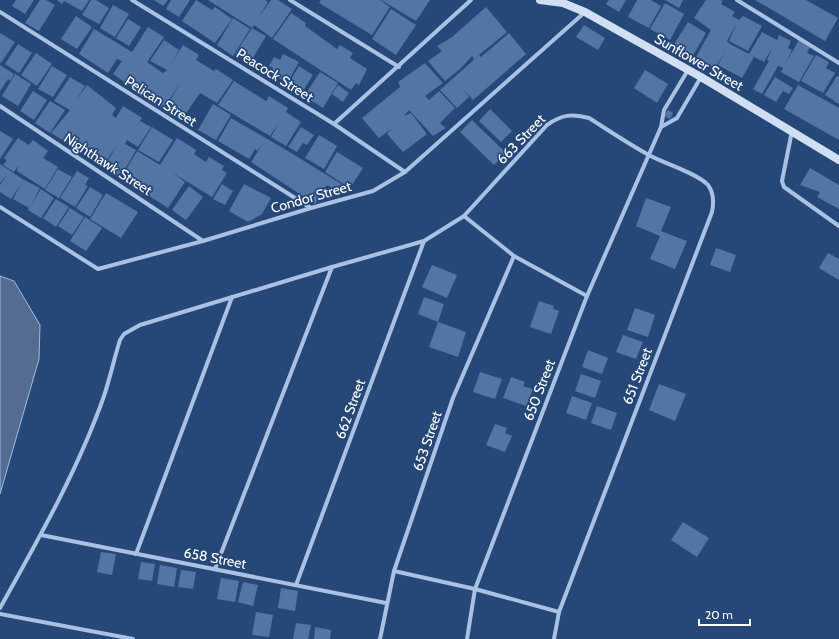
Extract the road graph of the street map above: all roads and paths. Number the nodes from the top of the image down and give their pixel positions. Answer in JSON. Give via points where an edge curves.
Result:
{"nodes":[{"id":1,"x":132,"y":0,"type":"edge"},
{"id":2,"x":290,"y":0,"type":"edge"},
{"id":3,"x":471,"y":0,"type":"edge"},
{"id":4,"x":540,"y":0,"type":"edge"},
{"id":5,"x":737,"y":0,"type":"edge"},
{"id":6,"x":564,"y":2,"type":"edge"},
{"id":7,"x":0,"y":12,"type":"edge"},
{"id":8,"x":585,"y":12,"type":"junction"},
{"id":9,"x":839,"y":63,"type":"edge"},
{"id":10,"x":398,"y":67,"type":"junction"},
{"id":11,"x":688,"y":70,"type":"junction"},
{"id":12,"x":701,"y":77,"type":"junction"},
{"id":13,"x":0,"y":106,"type":"edge"},
{"id":14,"x":334,"y":124,"type":"junction"},
{"id":15,"x":661,"y":126,"type":"junction"},
{"id":16,"x":792,"y":131,"type":"junction"},
{"id":17,"x":648,"y":155,"type":"junction"},
{"id":18,"x":839,"y":160,"type":"edge"},
{"id":19,"x":404,"y":172,"type":"junction"},
{"id":20,"x":0,"y":207,"type":"edge"},
{"id":21,"x":311,"y":208,"type":"junction"},
{"id":22,"x":464,"y":216,"type":"junction"},
{"id":23,"x":839,"y":226,"type":"edge"},
{"id":24,"x":203,"y":241,"type":"junction"},
{"id":25,"x":424,"y":241,"type":"junction"},
{"id":26,"x":514,"y":256,"type":"junction"},
{"id":27,"x":332,"y":267,"type":"junction"},
{"id":28,"x":587,"y":296,"type":"junction"},
{"id":29,"x":232,"y":297,"type":"junction"},
{"id":30,"x":41,"y":535,"type":"junction"},
{"id":31,"x":136,"y":554,"type":"junction"},
{"id":32,"x":216,"y":569,"type":"junction"},
{"id":33,"x":394,"y":572,"type":"junction"},
{"id":34,"x":296,"y":585,"type":"junction"},
{"id":35,"x":475,"y":589,"type":"junction"},
{"id":36,"x":386,"y":603,"type":"junction"},
{"id":37,"x":0,"y":608,"type":"edge"},
{"id":38,"x":558,"y":612,"type":"junction"},
{"id":39,"x":0,"y":614,"type":"edge"},
{"id":40,"x":133,"y":639,"type":"edge"},
{"id":41,"x":380,"y":639,"type":"edge"},
{"id":42,"x":467,"y":639,"type":"edge"},
{"id":43,"x":554,"y":639,"type":"edge"}],
"edges":[{"from":1,"to":14,"type":"street","name":"Peacock Street"},
{"from":2,"to":10,"type":"street"},
{"from":3,"to":10,"type":"street"},
{"from":4,"to":6,"type":"main road","name":"Sunflower Street"},
{"from":5,"to":9,"type":"street"},
{"from":6,"to":8,"type":"main road","name":"Sunflower Street"},
{"from":7,"to":21,"type":"street","name":"Pelican Street"},
{"from":8,"to":11,"type":"main road","name":"Sunflower Street"},
{"from":8,"to":19,"type":"street","name":"Condor Street"},
{"from":10,"to":14,"type":"street"},
{"from":11,"to":12,"type":"main road","name":"Sunflower Street"},
{"from":11,"to":15,"type":"street","name":"650 Street","via":[[664,110]]},
{"from":12,"to":15,"type":"street","via":[[678,118]]},
{"from":12,"to":16,"type":"main road","name":"Sunflower Street"},
{"from":13,"to":24,"type":"street","name":"Nighthawk Street"},
{"from":14,"to":19,"type":"street","name":"Peacock Street"},
{"from":15,"to":17,"type":"street","name":"650 Street"},
{"from":16,"to":18,"type":"main road","name":"Sunflower Street"},
{"from":16,"to":23,"type":"street","via":[[782,181],[784,187]]},
{"from":17,"to":22,"type":"street","name":"663 Street","via":[[589,118],[567,115],[547,125]]},
{"from":17,"to":28,"type":"street","name":"650 Street"},
{"from":17,"to":38,"type":"street","name":"651 Street","via":[[700,179],[712,193],[713,207]]},
{"from":19,"to":21,"type":"street","name":"Condor Street","via":[[373,191]]},
{"from":20,"to":24,"type":"street","name":"Condor Street","via":[[98,269]]},
{"from":21,"to":24,"type":"street","name":"Condor Street"},
{"from":22,"to":25,"type":"street","name":"663 Street"},
{"from":22,"to":26,"type":"street"},
{"from":25,"to":27,"type":"street","name":"663 Street"},
{"from":25,"to":34,"type":"street","name":"662 Street"},
{"from":26,"to":28,"type":"street"},
{"from":26,"to":33,"type":"street","name":"653 Street","via":[[453,398]]},
{"from":27,"to":29,"type":"street","name":"663 Street"},
{"from":27,"to":32,"type":"street"},
{"from":28,"to":35,"type":"street","name":"650 Street"},
{"from":29,"to":30,"type":"street","name":"663 Street","via":[[140,325],[124,334],[104,396]]},
{"from":29,"to":31,"type":"street"},
{"from":30,"to":31,"type":"street","name":"658 Street"},
{"from":30,"to":37,"type":"street","name":"663 Street"},
{"from":31,"to":32,"type":"street","name":"658 Street"},
{"from":32,"to":34,"type":"street","name":"658 Street"},
{"from":33,"to":35,"type":"street"},
{"from":33,"to":36,"type":"street","name":"653 Street"},
{"from":34,"to":36,"type":"street","name":"658 Street"},
{"from":35,"to":38,"type":"street"},
{"from":35,"to":42,"type":"street","name":"650 Street"},
{"from":36,"to":41,"type":"street","name":"653 Street"},
{"from":38,"to":43,"type":"street","name":"651 Street"},
{"from":39,"to":40,"type":"street"}]}
